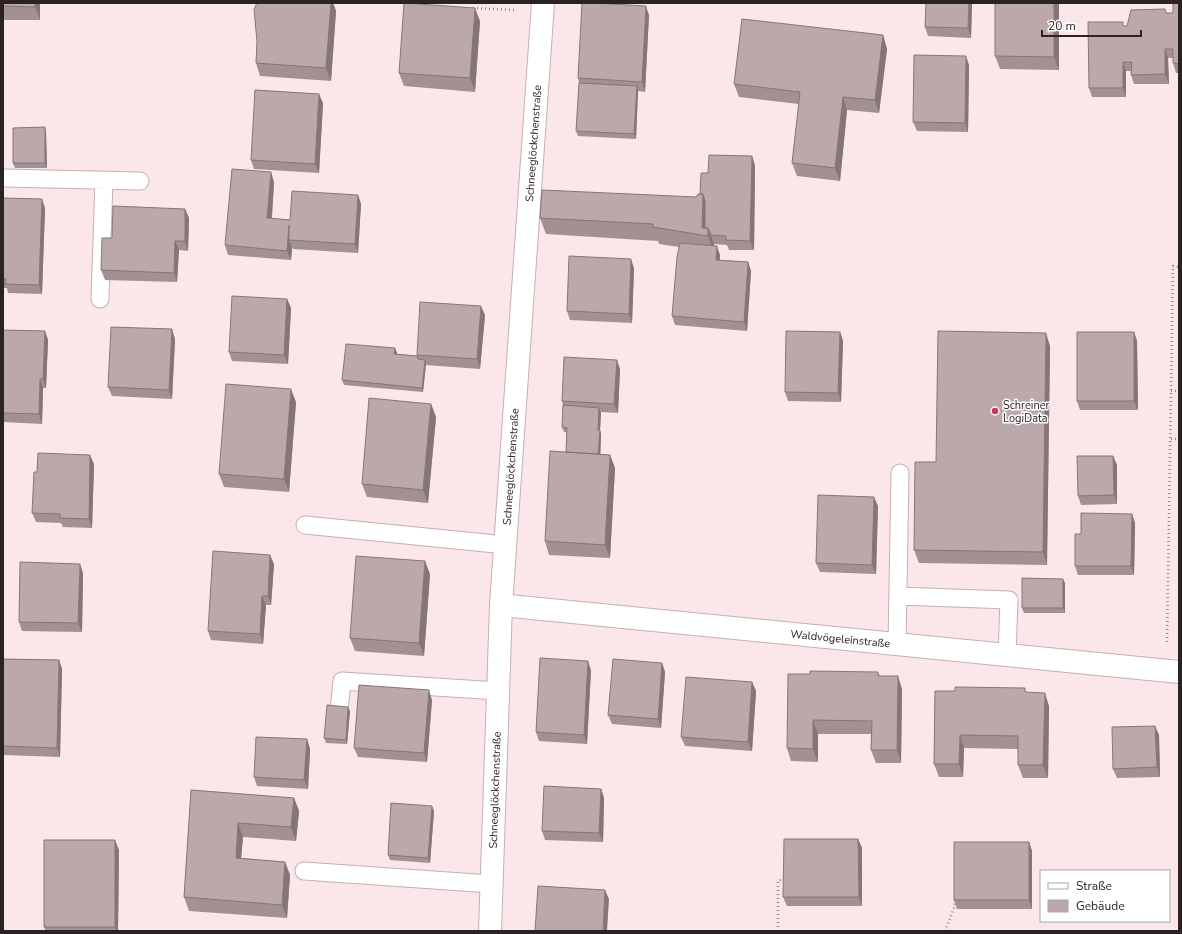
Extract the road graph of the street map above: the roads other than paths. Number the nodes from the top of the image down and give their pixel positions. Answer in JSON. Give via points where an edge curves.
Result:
{"nodes":[{"id":1,"x":542,"y":8,"type":"edge"},
{"id":2,"x":3,"y":178,"type":"edge"},
{"id":3,"x":104,"y":180,"type":"junction"},
{"id":4,"x":140,"y":181,"type":"dead end"},
{"id":5,"x":100,"y":299,"type":"dead end"},
{"id":6,"x":900,"y":473,"type":"dead end"},
{"id":7,"x":305,"y":525,"type":"dead end"},
{"id":8,"x":506,"y":545,"type":"junction"},
{"id":9,"x":898,"y":596,"type":"junction"},
{"id":10,"x":501,"y":605,"type":"junction"},
{"id":11,"x":897,"y":644,"type":"junction"},
{"id":12,"x":1007,"y":655,"type":"junction"},
{"id":13,"x":1173,"y":671,"type":"edge"},
{"id":14,"x":498,"y":691,"type":"junction"},
{"id":15,"x":339,"y":710,"type":"edge"},
{"id":16,"x":304,"y":871,"type":"dead end"},
{"id":17,"x":491,"y":884,"type":"junction"},
{"id":18,"x":490,"y":931,"type":"edge"}],
"edges":[{"from":1,"to":8,"type":"street","name":"Schneeglöckchenstraße"},
{"from":2,"to":3,"type":"lane"},
{"from":3,"to":4,"type":"lane"},
{"from":3,"to":5,"type":"lane"},
{"from":6,"to":9,"type":"lane"},
{"from":7,"to":8,"type":"lane"},
{"from":8,"to":10,"type":"street","name":"Schneeglöckchenstraße"},
{"from":9,"to":11,"type":"lane"},
{"from":9,"to":12,"type":"lane","via":[[1009,600]]},
{"from":10,"to":11,"type":"street","name":"Waldvögeleinstraße"},
{"from":10,"to":14,"type":"street","name":"Schneeglöckchenstraße"},
{"from":11,"to":12,"type":"street","name":"Waldvögeleinstraße"},
{"from":12,"to":13,"type":"street","name":"Waldvögeleinstraße"},
{"from":14,"to":15,"type":"lane","via":[[342,681]]},
{"from":14,"to":17,"type":"street","name":"Schneeglöckchenstraße"},
{"from":16,"to":17,"type":"lane"},
{"from":17,"to":18,"type":"street","name":"Schneeglöckchenstraße"}]}
